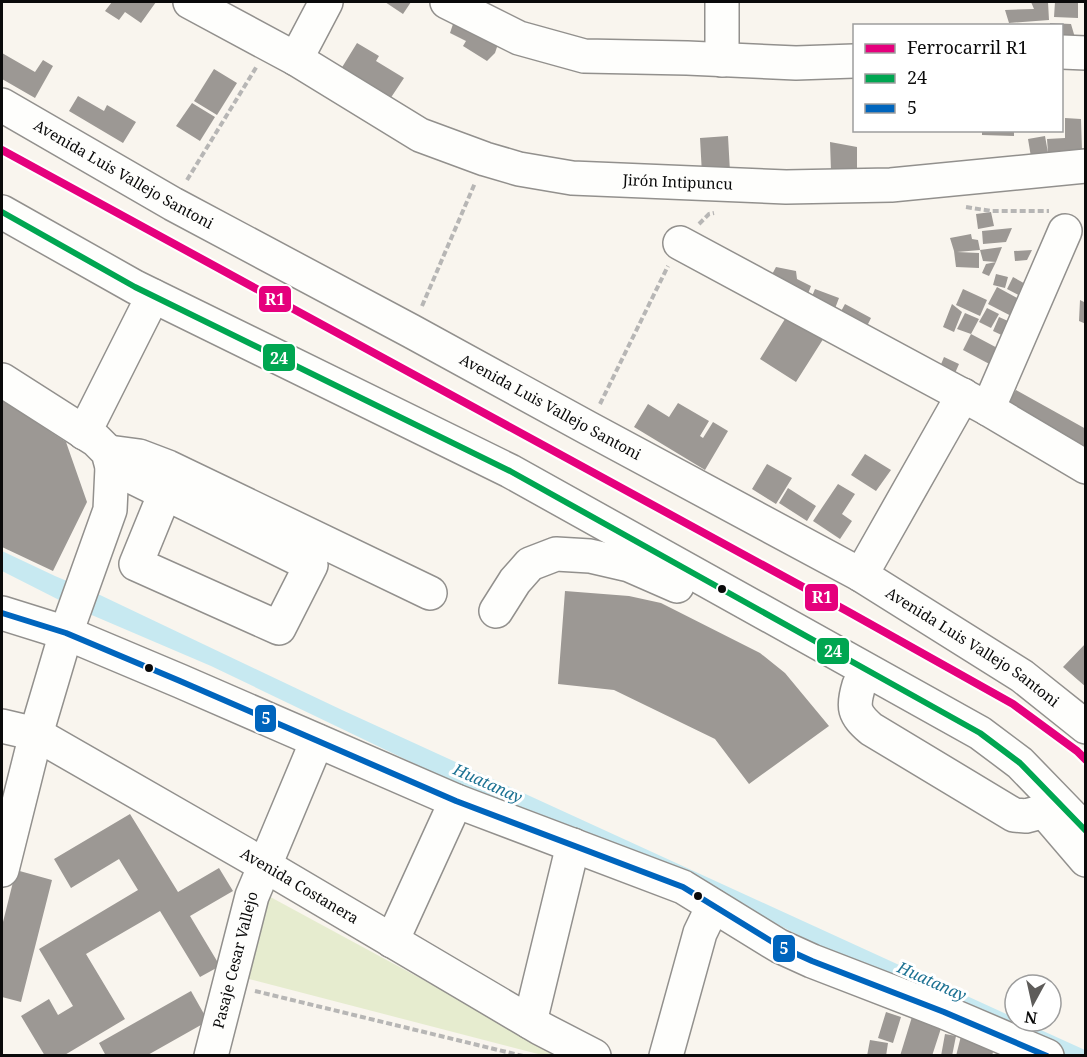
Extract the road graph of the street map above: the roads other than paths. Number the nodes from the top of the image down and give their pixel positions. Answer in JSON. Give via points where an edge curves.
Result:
{"nodes":[{"id":1,"x":190,"y":2,"type":"edge"},
{"id":2,"x":326,"y":2,"type":"edge"},
{"id":3,"x":447,"y":2,"type":"edge"},
{"id":4,"x":722,"y":2,"type":"edge"},
{"id":5,"x":283,"y":52,"type":"junction"},
{"id":6,"x":1063,"y":52,"type":"edge"},
{"id":7,"x":1086,"y":53,"type":"edge"},
{"id":8,"x":722,"y":60,"type":"junction"},
{"id":9,"x":853,"y":61,"type":"edge"},
{"id":10,"x":2,"y":105,"type":"edge"},
{"id":11,"x":1086,"y":166,"type":"edge"},
{"id":12,"x":2,"y":212,"type":"edge"},
{"id":13,"x":1059,"y":221,"type":"road end"},
{"id":14,"x":680,"y":243,"type":"road end"},
{"id":15,"x":153,"y":296,"type":"junction"},
{"id":16,"x":2,"y":380,"type":"edge"},
{"id":17,"x":975,"y":402,"type":"junction"},
{"id":18,"x":101,"y":451,"type":"junction"},
{"id":19,"x":1086,"y":467,"type":"edge"},
{"id":20,"x":165,"y":493,"type":"junction"},
{"id":21,"x":861,"y":574,"type":"junction"},
{"id":22,"x":430,"y":593,"type":"dead end"},
{"id":23,"x":496,"y":611,"type":"dead end"},
{"id":24,"x":2,"y":613,"type":"edge"},
{"id":25,"x":69,"y":623,"type":"junction"},
{"id":26,"x":2,"y":726,"type":"edge"},
{"id":27,"x":1086,"y":728,"type":"edge"},
{"id":28,"x":36,"y":734,"type":"junction"},
{"id":29,"x":317,"y":741,"type":"junction"},
{"id":30,"x":456,"y":801,"type":"junction"},
{"id":31,"x":1086,"y":831,"type":"edge"},
{"id":32,"x":573,"y":845,"type":"junction"},
{"id":33,"x":1086,"y":860,"type":"edge"},
{"id":34,"x":264,"y":865,"type":"junction"},
{"id":35,"x":2,"y":870,"type":"edge"},
{"id":36,"x":713,"y":906,"type":"junction"},
{"id":37,"x":392,"y":941,"type":"junction"},
{"id":38,"x":530,"y":1022,"type":"junction"},
{"id":39,"x":211,"y":1056,"type":"edge"},
{"id":40,"x":594,"y":1056,"type":"edge"},
{"id":41,"x":666,"y":1056,"type":"edge"},
{"id":42,"x":1047,"y":1056,"type":"edge"}],
"edges":[{"from":1,"to":5,"type":"street","name":"Jirón Intipuncu"},
{"from":2,"to":5,"type":"street"},
{"from":3,"to":8,"type":"street","via":[[519,38],[584,56]]},
{"from":4,"to":8,"type":"street"},
{"from":5,"to":11,"type":"street","name":"Jirón Intipuncu","via":[[420,135],[519,170],[572,178],[786,187],[891,185]]},
{"from":6,"to":7,"type":"street"},
{"from":8,"to":9,"type":"street"},
{"from":10,"to":21,"type":"street","name":"Avenida Luis Vallejo Santoni","via":[[173,204]]},
{"from":12,"to":15,"type":"street"},
{"from":13,"to":17,"type":"street"},
{"from":14,"to":17,"type":"street"},
{"from":15,"to":18,"type":"street"},
{"from":15,"to":31,"type":"street","via":[[510,471],[980,733],[1020,763]]},
{"from":16,"to":18,"type":"street"},
{"from":17,"to":19,"type":"street"},
{"from":17,"to":21,"type":"street"},
{"from":18,"to":20,"type":"street"},
{"from":18,"to":22,"type":"street","via":[[139,456],[168,467]]},
{"from":18,"to":25,"type":"street","via":[[110,510]]},
{"from":20,"to":20,"type":"street","via":[[136,564],[279,628],[311,565]]},
{"from":21,"to":27,"type":"street","name":"Avenida Luis Vallejo Santoni","via":[[1022,676]]},
{"from":23,"to":33,"type":"street","via":[[530,564],[556,554],[590,556],[629,565],[677,586],[976,750],[1045,811]]},
{"from":24,"to":25,"type":"street"},
{"from":25,"to":28,"type":"street"},
{"from":25,"to":29,"type":"street"},
{"from":26,"to":28,"type":"street","name":"Avenida Costanera"},
{"from":28,"to":34,"type":"street","name":"Avenida Costanera"},
{"from":28,"to":35,"type":"street"},
{"from":29,"to":30,"type":"street"},
{"from":29,"to":34,"type":"street","name":"Pasaje Cesar Vallejo"},
{"from":30,"to":32,"type":"street"},
{"from":30,"to":37,"type":"street"},
{"from":32,"to":36,"type":"street","via":[[683,887]]},
{"from":32,"to":38,"type":"street"},
{"from":34,"to":37,"type":"street","name":"Avenida Costanera"},
{"from":34,"to":39,"type":"street","name":"Pasaje Cesar Vallejo","via":[[252,896]]},
{"from":36,"to":41,"type":"street","via":[[700,933]]},
{"from":36,"to":42,"type":"street","via":[[812,961]]},
{"from":37,"to":38,"type":"street","name":"Avenida Costanera"},
{"from":38,"to":40,"type":"street","name":"Avenida Costanera"}]}
